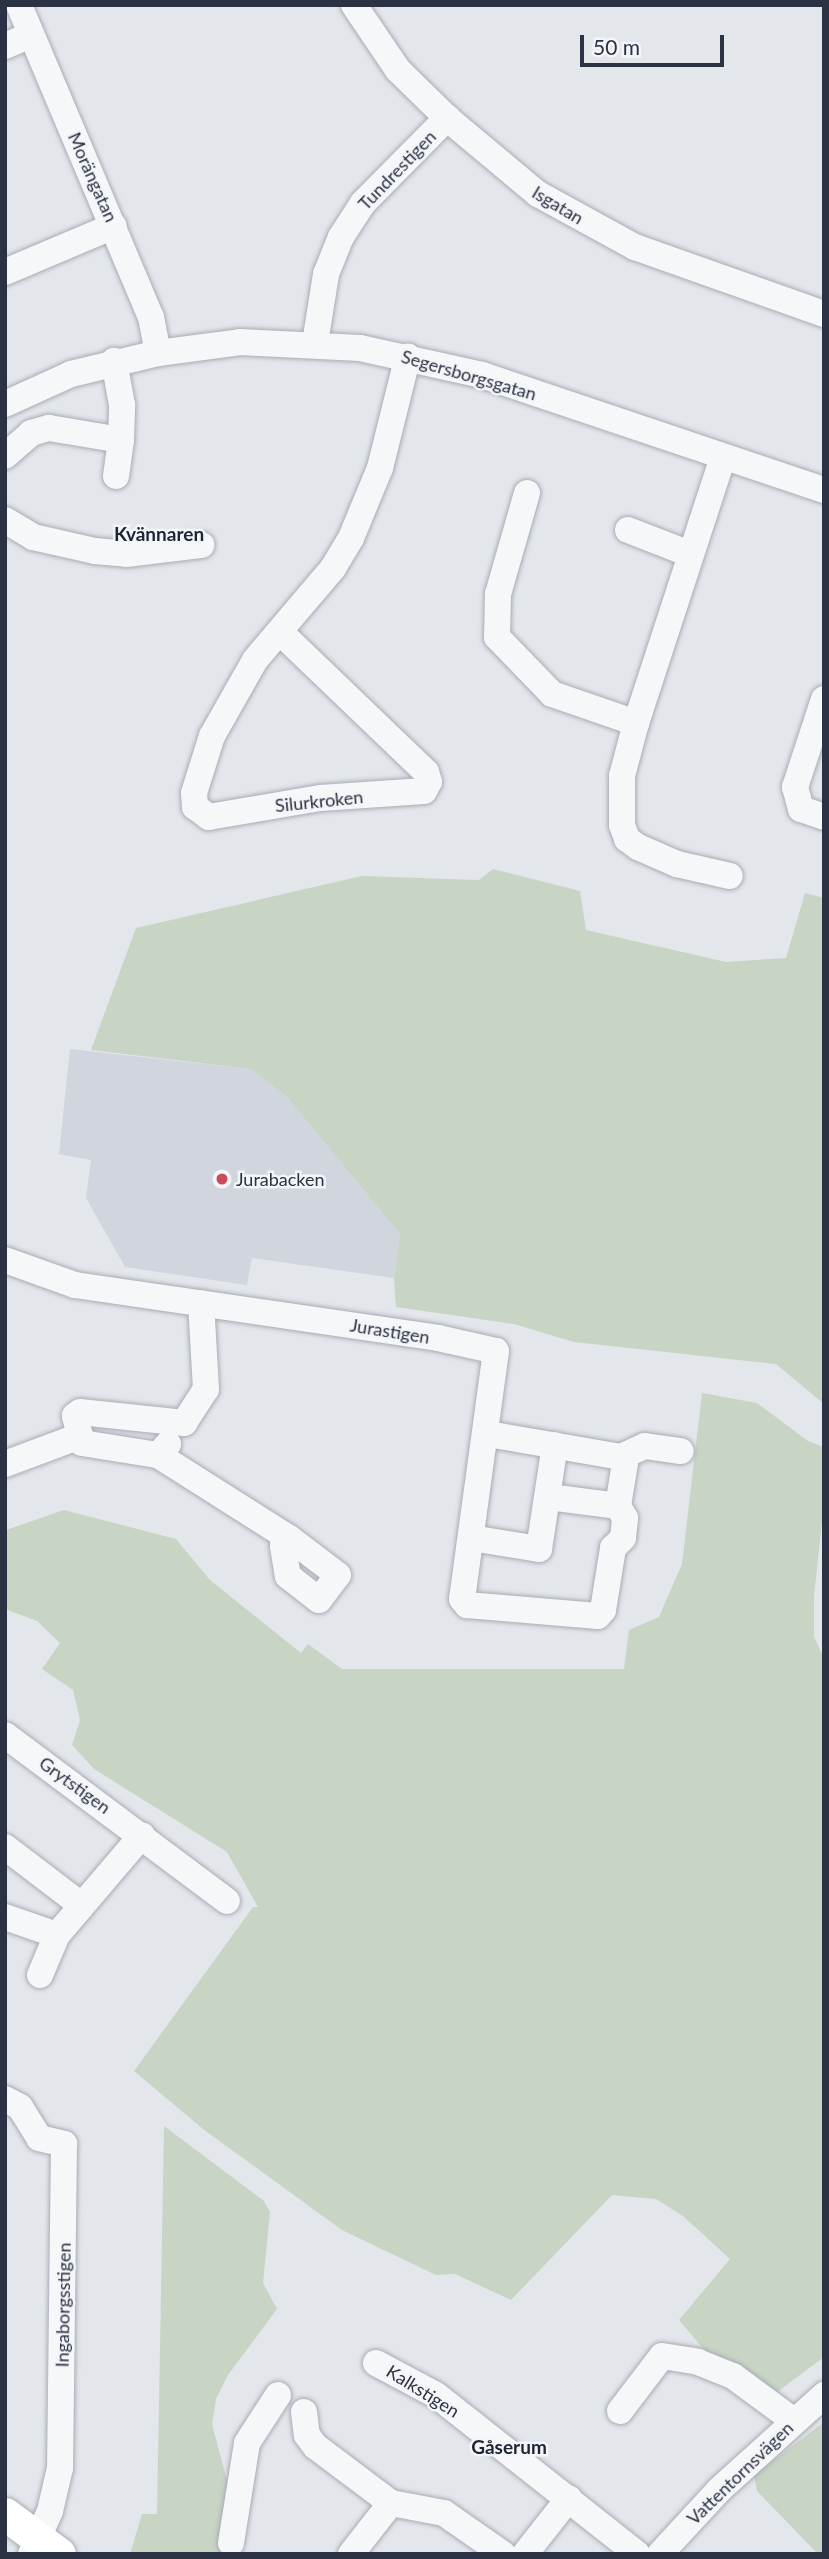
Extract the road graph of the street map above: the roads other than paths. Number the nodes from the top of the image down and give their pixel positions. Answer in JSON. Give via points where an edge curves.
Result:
{"nodes":[{"id":1,"x":19,"y":5,"type":"edge"},
{"id":2,"x":354,"y":5,"type":"edge"},
{"id":3,"x":31,"y":35,"type":"junction"},
{"id":4,"x":5,"y":46,"type":"edge"},
{"id":5,"x":446,"y":118,"type":"junction"},
{"id":6,"x":114,"y":226,"type":"junction"},
{"id":7,"x":5,"y":272,"type":"edge"},
{"id":8,"x":824,"y":314,"type":"edge"},
{"id":9,"x":315,"y":343,"type":"junction"},
{"id":10,"x":158,"y":353,"type":"junction"},
{"id":11,"x":408,"y":356,"type":"junction"},
{"id":12,"x":114,"y":361,"type":"junction"},
{"id":13,"x":5,"y":404,"type":"edge"},
{"id":14,"x":121,"y":440,"type":"junction"},
{"id":15,"x":5,"y":456,"type":"edge"},
{"id":16,"x":723,"y":457,"type":"junction"},
{"id":17,"x":116,"y":476,"type":"dead end"},
{"id":18,"x":824,"y":490,"type":"edge"},
{"id":19,"x":527,"y":493,"type":"dead end"},
{"id":20,"x":5,"y":520,"type":"edge"},
{"id":21,"x":628,"y":530,"type":"dead end"},
{"id":22,"x":201,"y":545,"type":"dead end"},
{"id":23,"x":690,"y":554,"type":"junction"},
{"id":24,"x":280,"y":632,"type":"junction"},
{"id":25,"x":824,"y":699,"type":"edge"},
{"id":26,"x":636,"y":723,"type":"junction"},
{"id":27,"x":824,"y":817,"type":"edge"},
{"id":28,"x":730,"y":876,"type":"dead end"},
{"id":29,"x":5,"y":1260,"type":"edge"},
{"id":30,"x":201,"y":1303,"type":"junction"},
{"id":31,"x":184,"y":1423,"type":"junction"},
{"id":32,"x":488,"y":1434,"type":"junction"},
{"id":33,"x":80,"y":1436,"type":"junction"},
{"id":34,"x":555,"y":1445,"type":"junction"},
{"id":35,"x":681,"y":1451,"type":"dead end"},
{"id":36,"x":158,"y":1455,"type":"junction"},
{"id":37,"x":621,"y":1457,"type":"junction"},
{"id":38,"x":5,"y":1464,"type":"edge"},
{"id":39,"x":549,"y":1497,"type":"junction"},
{"id":40,"x":618,"y":1506,"type":"junction"},
{"id":41,"x":289,"y":1538,"type":"dead end"},
{"id":42,"x":471,"y":1538,"type":"junction"},
{"id":43,"x":6,"y":1736,"type":"edge"},
{"id":44,"x":142,"y":1835,"type":"junction"},
{"id":45,"x":5,"y":1847,"type":"edge"},
{"id":46,"x":227,"y":1902,"type":"dead end"},
{"id":47,"x":81,"y":1905,"type":"junction"},
{"id":48,"x":5,"y":1917,"type":"edge"},
{"id":49,"x":57,"y":1935,"type":"junction"},
{"id":50,"x":40,"y":1975,"type":"dead end"},
{"id":51,"x":5,"y":2099,"type":"edge"},
{"id":52,"x":376,"y":2363,"type":"dead end"},
{"id":53,"x":278,"y":2395,"type":"dead end"},
{"id":54,"x":824,"y":2395,"type":"edge"},
{"id":55,"x":620,"y":2411,"type":"dead end"},
{"id":56,"x":304,"y":2412,"type":"dead end"},
{"id":57,"x":794,"y":2421,"type":"junction"},
{"id":58,"x":569,"y":2498,"type":"junction"},
{"id":59,"x":391,"y":2503,"type":"junction"},
{"id":60,"x":5,"y":2514,"type":"edge"},
{"id":61,"x":231,"y":2543,"type":"dead end"},
{"id":62,"x":43,"y":2549,"type":"edge"},
{"id":63,"x":492,"y":2551,"type":"edge"},
{"id":64,"x":351,"y":2554,"type":"edge"},
{"id":65,"x":525,"y":2554,"type":"edge"},
{"id":66,"x":637,"y":2554,"type":"edge"},
{"id":67,"x":660,"y":2554,"type":"edge"}],
"edges":[{"from":1,"to":3,"type":"street","name":"Morängatan"},
{"from":2,"to":5,"type":"street","name":"Isgatan","via":[[398,70]]},
{"from":3,"to":4,"type":"street"},
{"from":3,"to":6,"type":"street","name":"Morängatan"},
{"from":5,"to":8,"type":"street","name":"Isgatan","via":[[519,180],[580,219],[635,247]]},
{"from":5,"to":9,"type":"street","name":"Tundrestigen","via":[[363,203],[341,237],[326,274]]},
{"from":6,"to":7,"type":"street"},
{"from":6,"to":10,"type":"street","name":"Morängatan","via":[[151,317]]},
{"from":9,"to":10,"type":"street","name":"Segersborgsgatan","via":[[240,342]]},
{"from":9,"to":11,"type":"street","name":"Segersborgsgatan"},
{"from":10,"to":12,"type":"street","name":"Segersborgsgatan"},
{"from":11,"to":16,"type":"street","name":"Segersborgsgatan","via":[[482,375]]},
{"from":11,"to":24,"type":"street","name":"Silurkroken","via":[[366,506],[333,568]]},
{"from":12,"to":13,"type":"street","name":"Segersborgsgatan","via":[[71,374]]},
{"from":12,"to":14,"type":"street","via":[[122,405]]},
{"from":14,"to":15,"type":"street","via":[[49,428],[31,433]]},
{"from":14,"to":17,"type":"street"},
{"from":16,"to":18,"type":"street","name":"Segersborgsgatan"},
{"from":16,"to":23,"type":"street"},
{"from":19,"to":26,"type":"street","via":[[498,594],[497,637],[552,694]]},
{"from":20,"to":22,"type":"street","via":[[33,537],[94,551],[127,554]]},
{"from":21,"to":23,"type":"street"},
{"from":23,"to":26,"type":"street"},
{"from":24,"to":24,"type":"street","name":"Silurkroken","via":[[255,660],[212,736],[198,771],[195,807],[208,817],[230,816],[320,798],[424,791],[429,782],[426,772]]},
{"from":25,"to":27,"type":"street","via":[[795,787],[800,809]]},
{"from":26,"to":28,"type":"street","via":[[622,776],[622,825],[627,838],[677,864]]},
{"from":29,"to":30,"type":"street","name":"Jurastigen","via":[[75,1285]]},
{"from":30,"to":31,"type":"street","via":[[206,1389]]},
{"from":30,"to":32,"type":"street","name":"Jurastigen","via":[[438,1338],[496,1351]]},
{"from":31,"to":33,"type":"street","via":[[80,1412],[75,1416]]},
{"from":31,"to":36,"type":"street"},
{"from":32,"to":34,"type":"street"},
{"from":32,"to":42,"type":"street","name":"Jurastigen","via":[[478,1457]]},
{"from":33,"to":36,"type":"street","via":[[82,1443]]},
{"from":33,"to":38,"type":"street"},
{"from":34,"to":37,"type":"street"},
{"from":34,"to":39,"type":"street"},
{"from":35,"to":37,"type":"street","via":[[645,1447]]},
{"from":36,"to":41,"type":"street"},
{"from":37,"to":40,"type":"street","name":"Jurastigen","via":[[625,1463]]},
{"from":39,"to":40,"type":"street"},
{"from":39,"to":42,"type":"street","via":[[539,1549]]},
{"from":40,"to":42,"type":"street","name":"Jurastigen","via":[[625,1518],[623,1538],[613,1548],[603,1610],[598,1616],[467,1605],[462,1599]]},
{"from":43,"to":44,"type":"street","name":"Grytstigen"},
{"from":44,"to":46,"type":"street","name":"Grytstigen"},
{"from":44,"to":47,"type":"street"},
{"from":45,"to":47,"type":"street"},
{"from":47,"to":49,"type":"street"},
{"from":48,"to":49,"type":"street"},
{"from":49,"to":50,"type":"street"},
{"from":51,"to":62,"type":"street","name":"Ingaborgsstigen","via":[[20,2107],[39,2138],[64,2144],[60,2468]]},
{"from":52,"to":58,"type":"street","name":"Kalkstigen","via":[[436,2395]]},
{"from":53,"to":61,"type":"street","via":[[244,2452]]},
{"from":54,"to":57,"type":"street","name":"Vattentornsvägen"},
{"from":55,"to":57,"type":"street","via":[[662,2356],[698,2362],[733,2376]]},
{"from":56,"to":59,"type":"street","via":[[307,2435],[315,2446]]},
{"from":57,"to":67,"type":"street","name":"Vattentornsvägen","via":[[719,2490]]},
{"from":58,"to":65,"type":"street"},
{"from":58,"to":66,"type":"street","name":"Kalkstigen"},
{"from":59,"to":63,"type":"street","via":[[444,2513]]},
{"from":59,"to":64,"type":"street"},
{"from":60,"to":62,"type":"main road"}]}
